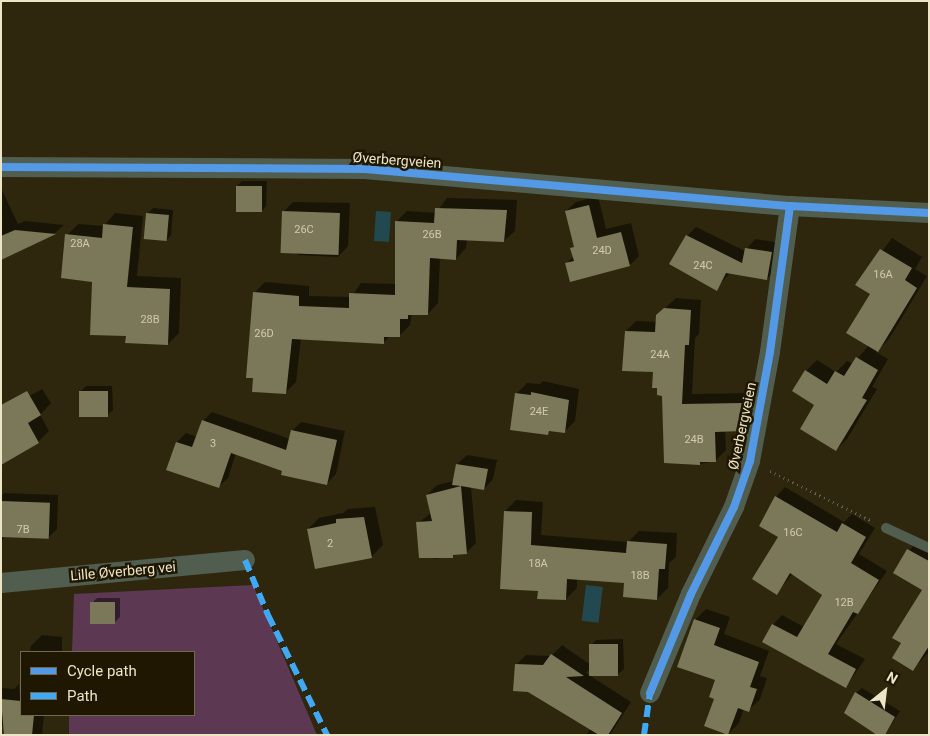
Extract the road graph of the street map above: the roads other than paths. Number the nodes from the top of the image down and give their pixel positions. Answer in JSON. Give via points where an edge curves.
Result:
{"nodes":[{"id":1,"x":1,"y":166,"type":"edge"},
{"id":2,"x":790,"y":206,"type":"junction"},
{"id":3,"x":929,"y":213,"type":"edge"},
{"id":4,"x":886,"y":528,"type":"road end"},
{"id":5,"x":929,"y":548,"type":"edge"},
{"id":6,"x":245,"y":560,"type":"dead end"},
{"id":7,"x":1,"y":583,"type":"edge"},
{"id":8,"x":650,"y":694,"type":"dead end"}],
"edges":[{"from":1,"to":2,"type":"street","name":"Øverbergveien","via":[[365,169]]},
{"from":2,"to":3,"type":"street","name":"Øverbergveien"},
{"from":2,"to":8,"type":"street","name":"Øverbergveien","via":[[770,352],[750,461],[734,507],[691,594]]},
{"from":4,"to":5,"type":"lane"},
{"from":6,"to":7,"type":"street","name":"Lille Øverberg vei"}]}
